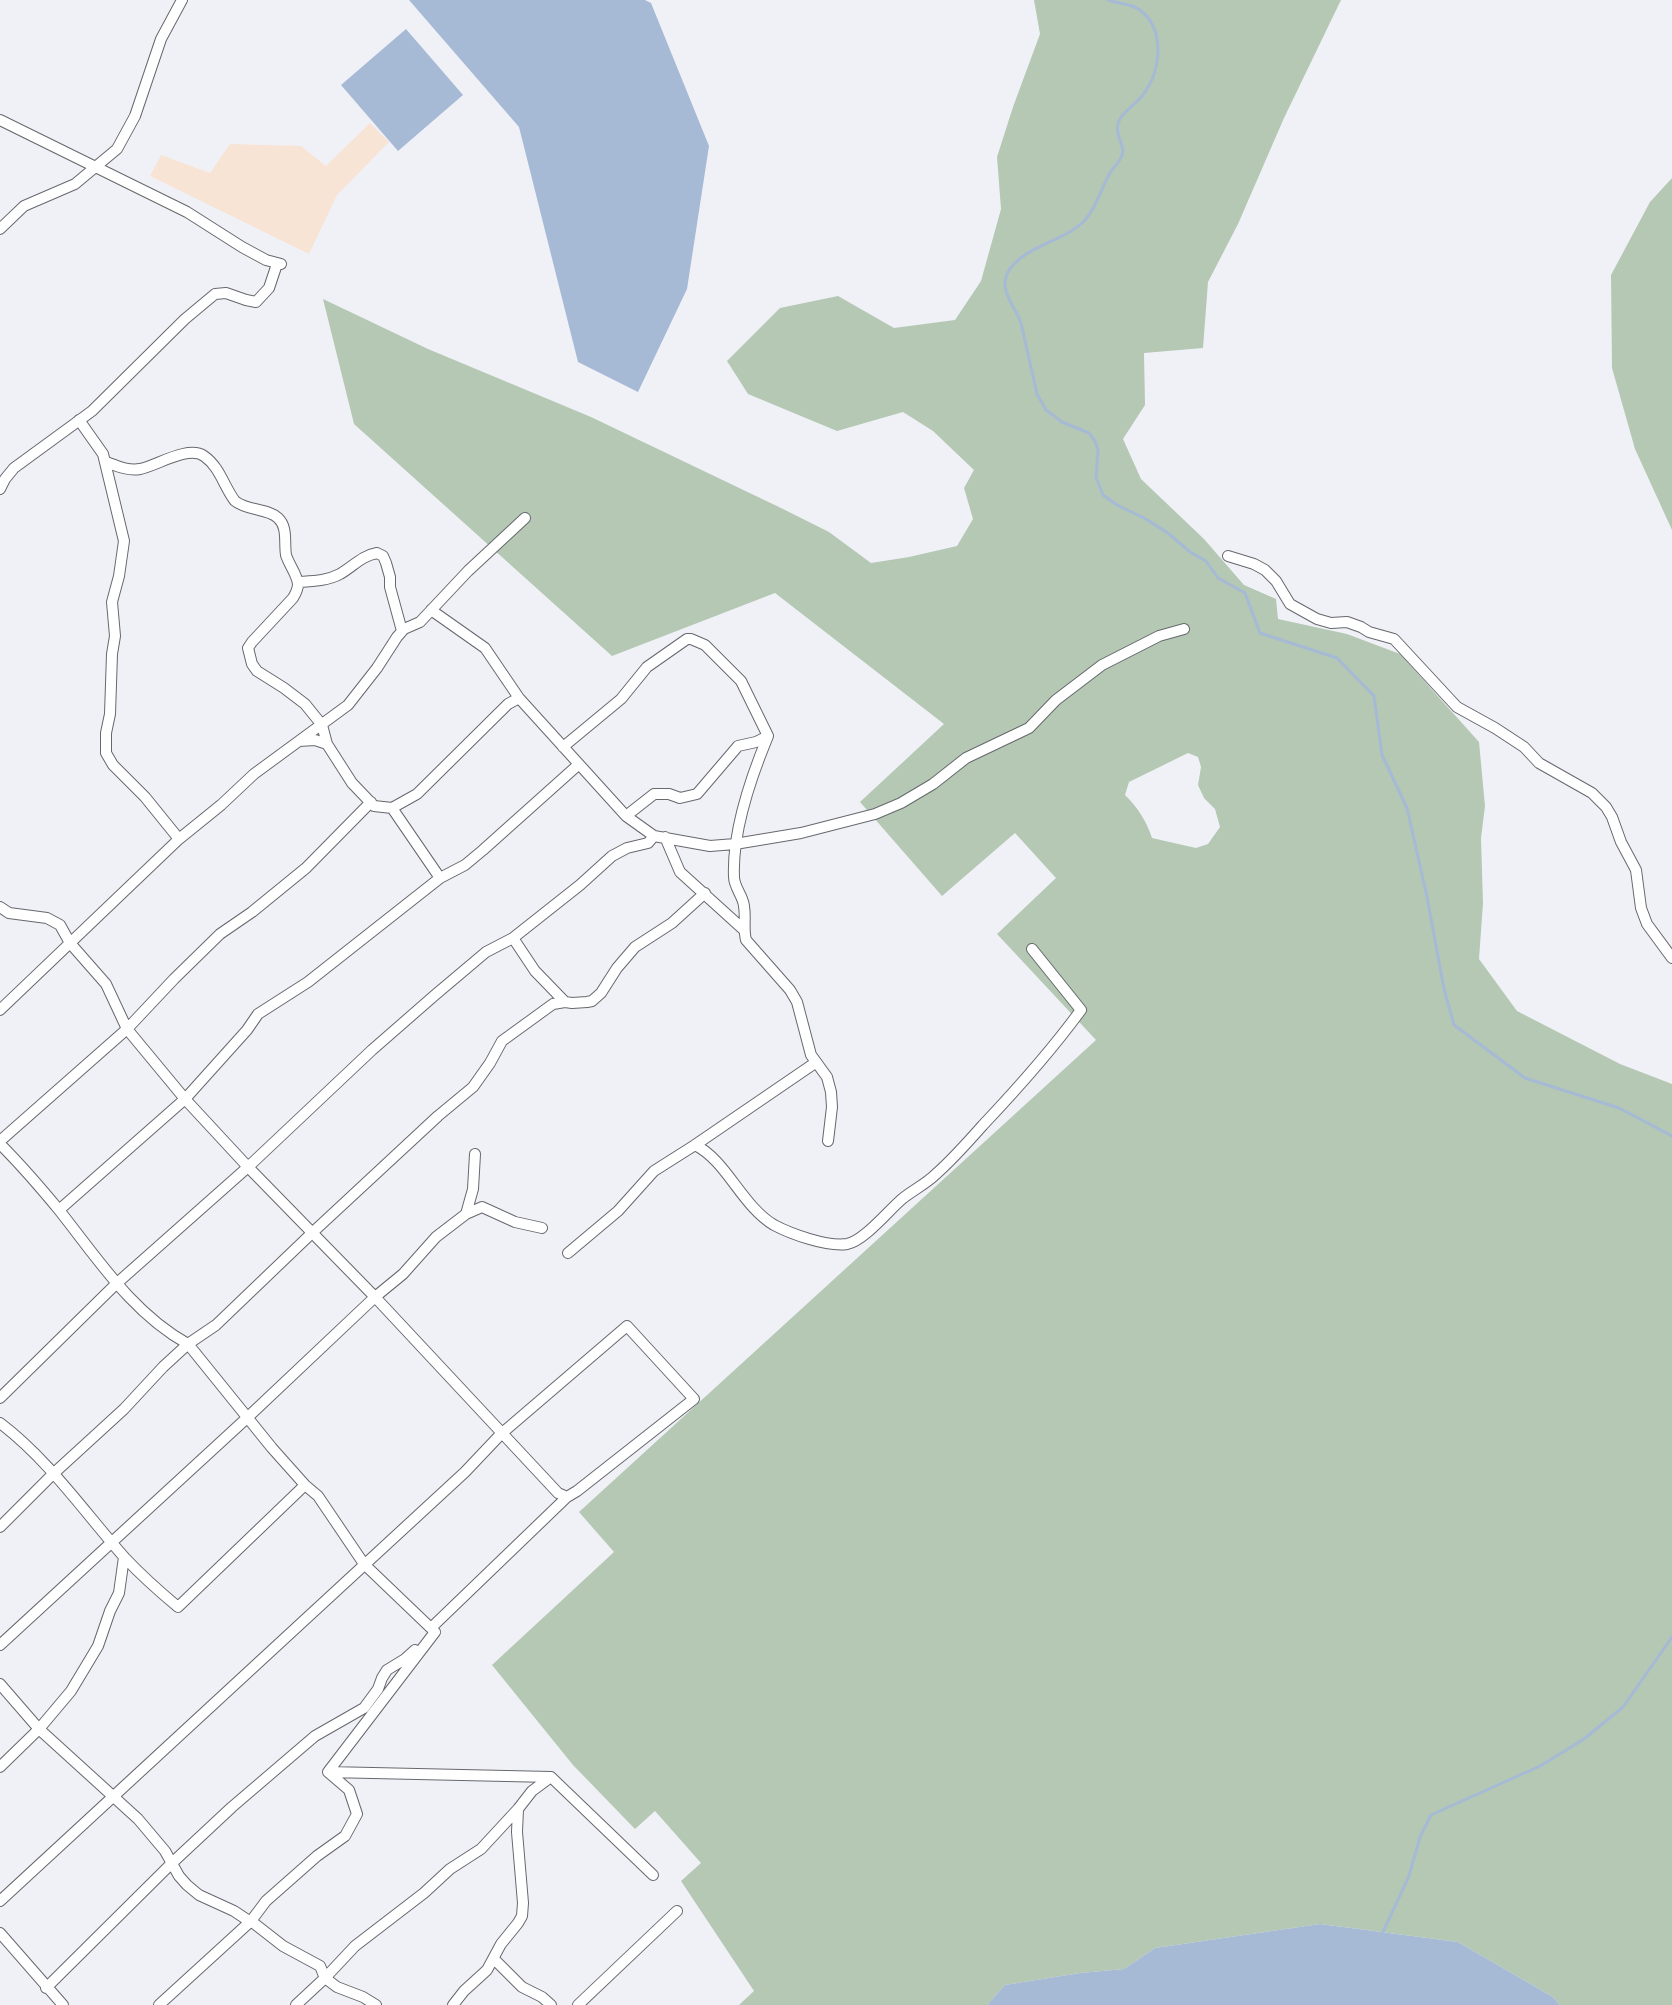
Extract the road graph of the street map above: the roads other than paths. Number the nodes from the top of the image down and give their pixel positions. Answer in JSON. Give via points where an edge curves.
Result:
{"nodes":[{"id":1,"x":182,"y":0,"type":"edge"},
{"id":2,"x":0,"y":120,"type":"edge"},
{"id":3,"x":95,"y":168,"type":"junction"},
{"id":4,"x":0,"y":229,"type":"edge"},
{"id":5,"x":79,"y":420,"type":"junction"},
{"id":6,"x":106,"y":462,"type":"junction"},
{"id":7,"x":0,"y":490,"type":"edge"},
{"id":8,"x":526,"y":518,"type":"dead end"},
{"id":9,"x":1228,"y":556,"type":"dead end"},
{"id":10,"x":298,"y":582,"type":"junction"},
{"id":11,"x":431,"y":610,"type":"junction"},
{"id":12,"x":1184,"y":629,"type":"dead end"},
{"id":13,"x":402,"y":631,"type":"junction"},
{"id":14,"x":519,"y":698,"type":"junction"},
{"id":15,"x":322,"y":725,"type":"junction"},
{"id":16,"x":768,"y":736,"type":"junction"},
{"id":17,"x":299,"y":741,"type":"junction"},
{"id":18,"x":327,"y":744,"type":"junction"},
{"id":19,"x":562,"y":747,"type":"junction"},
{"id":20,"x":578,"y":764,"type":"junction"},
{"id":21,"x":371,"y":802,"type":"junction"},
{"id":22,"x":392,"y":808,"type":"junction"},
{"id":23,"x":626,"y":816,"type":"junction"},
{"id":24,"x":660,"y":836,"type":"junction"},
{"id":25,"x":179,"y":839,"type":"junction"},
{"id":26,"x":736,"y":844,"type":"junction"},
{"id":27,"x":440,"y":878,"type":"junction"},
{"id":28,"x":705,"y":894,"type":"junction"},
{"id":29,"x":0,"y":907,"type":"edge"},
{"id":30,"x":744,"y":930,"type":"junction"},
{"id":31,"x":513,"y":938,"type":"junction"},
{"id":32,"x":70,"y":943,"type":"junction"},
{"id":33,"x":1032,"y":949,"type":"dead end"},
{"id":34,"x":1672,"y":958,"type":"edge"},
{"id":35,"x":564,"y":1002,"type":"junction"},
{"id":36,"x":0,"y":1010,"type":"edge"},
{"id":37,"x":127,"y":1029,"type":"junction"},
{"id":38,"x":815,"y":1063,"type":"junction"},
{"id":39,"x":185,"y":1099,"type":"junction"},
{"id":40,"x":828,"y":1141,"type":"dead end"},
{"id":41,"x":0,"y":1142,"type":"edge"},
{"id":42,"x":695,"y":1145,"type":"junction"},
{"id":43,"x":475,"y":1154,"type":"dead end"},
{"id":44,"x":248,"y":1167,"type":"junction"},
{"id":45,"x":59,"y":1210,"type":"junction"},
{"id":46,"x":466,"y":1214,"type":"junction"},
{"id":47,"x":542,"y":1228,"type":"dead end"},
{"id":48,"x":312,"y":1233,"type":"junction"},
{"id":49,"x":568,"y":1253,"type":"dead end"},
{"id":50,"x":116,"y":1284,"type":"junction"},
{"id":51,"x":375,"y":1297,"type":"junction"},
{"id":52,"x":188,"y":1344,"type":"junction"},
{"id":53,"x":0,"y":1398,"type":"edge"},
{"id":54,"x":248,"y":1417,"type":"junction"},
{"id":55,"x":0,"y":1424,"type":"edge"},
{"id":56,"x":501,"y":1434,"type":"junction"},
{"id":57,"x":53,"y":1474,"type":"junction"},
{"id":58,"x":305,"y":1485,"type":"junction"},
{"id":59,"x":566,"y":1497,"type":"junction"},
{"id":60,"x":0,"y":1527,"type":"edge"},
{"id":61,"x":112,"y":1541,"type":"junction"},
{"id":62,"x":124,"y":1557,"type":"junction"},
{"id":63,"x":364,"y":1564,"type":"junction"},
{"id":64,"x":433,"y":1630,"type":"junction"},
{"id":65,"x":0,"y":1645,"type":"edge"},
{"id":66,"x":0,"y":1684,"type":"edge"},
{"id":67,"x":39,"y":1730,"type":"junction"},
{"id":68,"x":0,"y":1767,"type":"edge"},
{"id":69,"x":328,"y":1772,"type":"junction"},
{"id":70,"x":551,"y":1777,"type":"junction"},
{"id":71,"x":114,"y":1796,"type":"junction"},
{"id":72,"x":518,"y":1809,"type":"junction"},
{"id":73,"x":172,"y":1863,"type":"junction"},
{"id":74,"x":653,"y":1875,"type":"dead end"},
{"id":75,"x":0,"y":1901,"type":"edge"},
{"id":76,"x":677,"y":1911,"type":"dead end"},
{"id":77,"x":251,"y":1921,"type":"junction"},
{"id":78,"x":0,"y":1933,"type":"edge"},
{"id":79,"x":494,"y":1959,"type":"junction"},
{"id":80,"x":325,"y":1978,"type":"junction"},
{"id":81,"x":46,"y":1988,"type":"junction"},
{"id":82,"x":63,"y":2005,"type":"edge"},
{"id":83,"x":159,"y":2005,"type":"edge"},
{"id":84,"x":296,"y":2005,"type":"edge"},
{"id":85,"x":376,"y":2005,"type":"edge"},
{"id":86,"x":453,"y":2005,"type":"edge"},
{"id":87,"x":551,"y":2005,"type":"edge"},
{"id":88,"x":578,"y":2005,"type":"edge"}],
"edges":[{"from":1,"to":3,"type":"street","via":[[161,39],[135,116],[117,149]]},
{"from":2,"to":3,"type":"street"},
{"from":3,"to":4,"type":"street","via":[[75,184],[24,206]]},
{"from":3,"to":5,"type":"street","via":[[188,212],[242,247],[279,264],[269,288],[256,302],[226,293],[215,294]]},
{"from":5,"to":6,"type":"street"},
{"from":5,"to":7,"type":"street","via":[[14,468]]},
{"from":6,"to":10,"type":"street","via":[[124,469],[141,469],[173,456],[204,456],[215,467],[235,501],[273,514],[282,523],[286,554]]},
{"from":6,"to":25,"type":"street","via":[[124,541],[112,602],[115,636],[106,753]]},
{"from":8,"to":11,"type":"street"},
{"from":9,"to":34,"type":"street","via":[[1265,570],[1290,604],[1317,619],[1331,623],[1347,622],[1394,639],[1458,707],[1524,747],[1540,764],[1592,793],[1612,817],[1620,842],[1636,870],[1641,908],[1647,924]]},
{"from":10,"to":13,"type":"street","via":[[338,575],[361,558],[377,553],[386,563]]},
{"from":10,"to":15,"type":"street","via":[[293,598],[259,632],[248,648],[249,654],[257,671],[305,704]]},
{"from":11,"to":13,"type":"street","via":[[420,622]]},
{"from":11,"to":14,"type":"street","via":[[485,648]]},
{"from":12,"to":26,"type":"street","via":[[1159,636],[1102,665],[1056,700],[1030,728],[966,758],[933,784],[900,803],[857,820]]},
{"from":13,"to":15,"type":"street","via":[[348,705]]},
{"from":14,"to":19,"type":"street"},
{"from":14,"to":22,"type":"street","via":[[508,704],[417,794]]},
{"from":15,"to":17,"type":"street"},
{"from":15,"to":18,"type":"street"},
{"from":16,"to":19,"type":"street","via":[[741,681],[705,645],[687,639],[647,667],[621,699]]},
{"from":16,"to":23,"type":"street","via":[[738,746],[697,794],[680,798],[654,794]]},
{"from":16,"to":26,"type":"street","via":[[753,771]]},
{"from":17,"to":18,"type":"street","via":[[315,740]]},
{"from":17,"to":25,"type":"street","via":[[254,774],[221,806]]},
{"from":18,"to":21,"type":"street","via":[[352,783]]},
{"from":19,"to":20,"type":"street"},
{"from":20,"to":23,"type":"street"},
{"from":20,"to":27,"type":"street","via":[[465,865]]},
{"from":21,"to":22,"type":"street","via":[[379,808]]},
{"from":21,"to":37,"type":"street","via":[[306,868],[220,934]]},
{"from":22,"to":27,"type":"street"},
{"from":23,"to":24,"type":"street"},
{"from":24,"to":26,"type":"street","via":[[710,846]]},
{"from":24,"to":28,"type":"street","via":[[680,872]]},
{"from":24,"to":31,"type":"street","via":[[612,856]]},
{"from":25,"to":32,"type":"street"},
{"from":26,"to":30,"type":"street","via":[[734,880],[744,905]]},
{"from":27,"to":39,"type":"street","via":[[308,982],[258,1014]]},
{"from":28,"to":30,"type":"street"},
{"from":28,"to":35,"type":"street","via":[[672,923],[635,947],[596,998],[587,1002]]},
{"from":29,"to":32,"type":"street","via":[[9,913],[47,918],[60,925]]},
{"from":30,"to":38,"type":"street","via":[[746,940],[797,1002]]},
{"from":31,"to":35,"type":"street","via":[[536,971]]},
{"from":31,"to":44,"type":"street","via":[[486,952],[435,995]]},
{"from":32,"to":36,"type":"street"},
{"from":32,"to":37,"type":"street","via":[[106,984]]},
{"from":33,"to":42,"type":"street","via":[[1081,1010],[1027,1078],[954,1157],[859,1238],[848,1244],[827,1242],[774,1225],[756,1211],[708,1153]]},
{"from":35,"to":48,"type":"street","via":[[553,1004],[502,1041],[473,1087]]},
{"from":37,"to":39,"type":"street"},
{"from":37,"to":41,"type":"street"},
{"from":38,"to":40,"type":"street","via":[[827,1077],[831,1092]]},
{"from":38,"to":42,"type":"street"},
{"from":39,"to":44,"type":"street"},
{"from":39,"to":45,"type":"street"},
{"from":41,"to":45,"type":"street"},
{"from":42,"to":49,"type":"street","via":[[654,1171],[618,1211]]},
{"from":43,"to":46,"type":"street","via":[[473,1189]]},
{"from":44,"to":48,"type":"street"},
{"from":44,"to":50,"type":"street"},
{"from":45,"to":50,"type":"street"},
{"from":46,"to":47,"type":"street","via":[[482,1207],[515,1222]]},
{"from":46,"to":51,"type":"street","via":[[436,1237],[403,1274]]},
{"from":48,"to":51,"type":"street"},
{"from":48,"to":52,"type":"street","via":[[216,1325]]},
{"from":50,"to":52,"type":"street","via":[[140,1310]]},
{"from":50,"to":53,"type":"street"},
{"from":51,"to":54,"type":"street"},
{"from":51,"to":56,"type":"street"},
{"from":52,"to":54,"type":"street"},
{"from":52,"to":57,"type":"street"},
{"from":54,"to":58,"type":"street"},
{"from":54,"to":61,"type":"street"},
{"from":55,"to":57,"type":"street"},
{"from":56,"to":59,"type":"street","via":[[558,1493]]},
{"from":56,"to":59,"type":"street","via":[[627,1326],[694,1398],[597,1477]]},
{"from":56,"to":63,"type":"street","via":[[465,1472]]},
{"from":57,"to":60,"type":"street"},
{"from":57,"to":61,"type":"street"},
{"from":58,"to":62,"type":"street","via":[[178,1607]]},
{"from":58,"to":63,"type":"street","via":[[318,1496]]},
{"from":59,"to":64,"type":"street"},
{"from":61,"to":62,"type":"street"},
{"from":61,"to":65,"type":"street"},
{"from":62,"to":67,"type":"street","via":[[119,1593],[98,1646],[71,1691]]},
{"from":63,"to":64,"type":"street"},
{"from":63,"to":71,"type":"street"},
{"from":64,"to":69,"type":"street"},
{"from":64,"to":73,"type":"street","via":[[405,1659],[388,1670],[364,1708],[315,1736]]},
{"from":66,"to":67,"type":"street"},
{"from":67,"to":68,"type":"street"},
{"from":67,"to":71,"type":"street"},
{"from":69,"to":70,"type":"street"},
{"from":69,"to":77,"type":"street","via":[[349,1790],[357,1814],[345,1836],[317,1856],[266,1902]]},
{"from":70,"to":72,"type":"street","via":[[532,1791]]},
{"from":70,"to":74,"type":"street"},
{"from":71,"to":73,"type":"street","via":[[138,1819]]},
{"from":71,"to":75,"type":"street"},
{"from":72,"to":79,"type":"street","via":[[522,1916]]},
{"from":72,"to":80,"type":"street","via":[[481,1849],[450,1869],[355,1946]]},
{"from":73,"to":77,"type":"street","via":[[178,1876],[199,1895]]},
{"from":73,"to":81,"type":"street"},
{"from":76,"to":88,"type":"street"},
{"from":77,"to":80,"type":"street","via":[[283,1946],[320,1966]]},
{"from":77,"to":83,"type":"street"},
{"from":78,"to":81,"type":"street"},
{"from":79,"to":86,"type":"street"},
{"from":79,"to":87,"type":"street","via":[[522,1987]]},
{"from":80,"to":84,"type":"street"},
{"from":80,"to":85,"type":"street"},
{"from":81,"to":82,"type":"street"}]}
